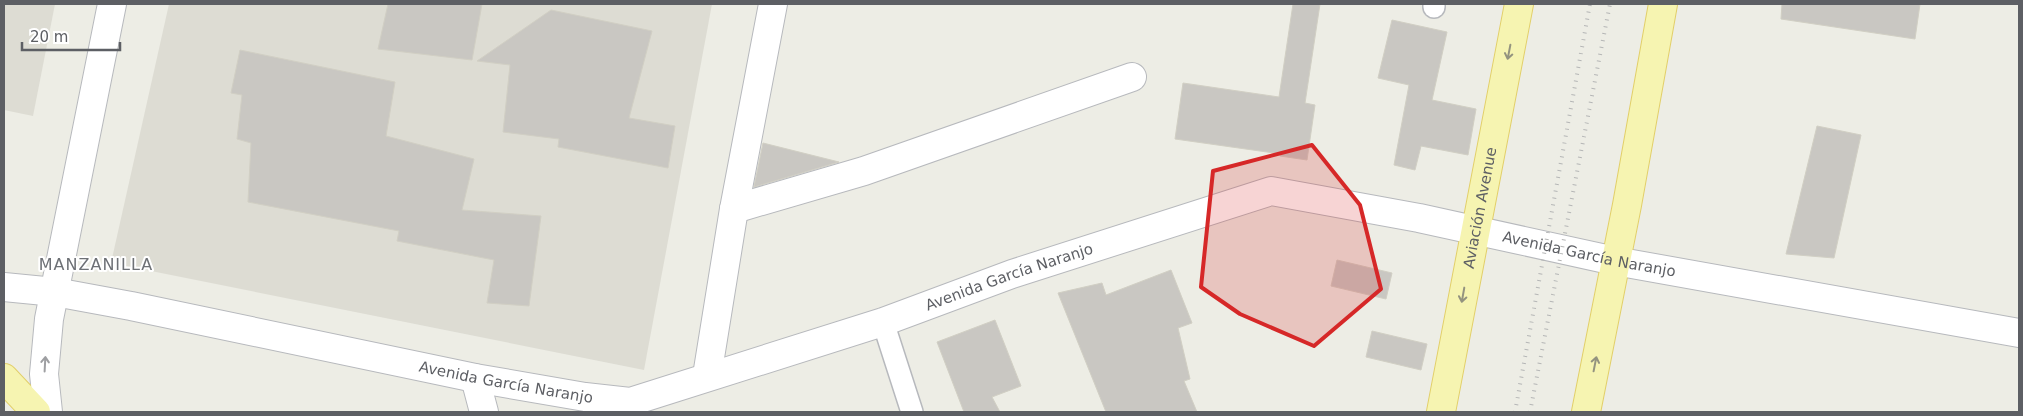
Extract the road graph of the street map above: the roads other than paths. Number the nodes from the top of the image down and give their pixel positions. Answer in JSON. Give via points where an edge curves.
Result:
{"nodes":[{"id":1,"x":112,"y":4,"type":"edge"},
{"id":2,"x":773,"y":4,"type":"edge"},
{"id":3,"x":1519,"y":4,"type":"edge"},
{"id":4,"x":1663,"y":4,"type":"edge"},
{"id":5,"x":1132,"y":77,"type":"dead end"},
{"id":6,"x":734,"y":209,"type":"junction"},
{"id":7,"x":1475,"y":230,"type":"junction"},
{"id":8,"x":1615,"y":261,"type":"junction"},
{"id":9,"x":4,"y":287,"type":"edge"},
{"id":10,"x":55,"y":292,"type":"junction"},
{"id":11,"x":883,"y":322,"type":"junction"},
{"id":12,"x":2019,"y":333,"type":"edge"},
{"id":13,"x":707,"y":376,"type":"junction"},
{"id":14,"x":4,"y":378,"type":"edge"},
{"id":15,"x":475,"y":378,"type":"junction"},
{"id":16,"x":36,"y":412,"type":"edge"},
{"id":17,"x":48,"y":412,"type":"edge"},
{"id":18,"x":484,"y":412,"type":"edge"},
{"id":19,"x":912,"y":412,"type":"edge"},
{"id":20,"x":1441,"y":412,"type":"edge"},
{"id":21,"x":1586,"y":412,"type":"edge"}],
"edges":[{"from":1,"to":10,"type":"street"},
{"from":2,"to":6,"type":"street"},
{"from":3,"to":7,"type":"main road","name":"Aviación Avenue","one_way":true},
{"from":4,"to":8,"type":"main road"},
{"from":5,"to":6,"type":"street","via":[[864,172]]},
{"from":6,"to":13,"type":"street"},
{"from":7,"to":8,"type":"street","name":"Avenida García Naranjo"},
{"from":7,"to":11,"type":"street","name":"Avenida García Naranjo","via":[[1271,191],[1012,274]]},
{"from":7,"to":20,"type":"main road","name":"Aviación Avenue","one_way":true},
{"from":8,"to":12,"type":"street","name":"Avenida García Naranjo"},
{"from":21,"to":8,"type":"main road","one_way":true},
{"from":9,"to":10,"type":"street","name":"Avenida García Naranjo"},
{"from":10,"to":15,"type":"street","name":"Avenida García Naranjo"},
{"from":17,"to":10,"type":"street","one_way":true,"via":[[44,374],[48,319]]},
{"from":11,"to":13,"type":"street","name":"Avenida García Naranjo"},
{"from":11,"to":19,"type":"street"},
{"from":13,"to":15,"type":"street","name":"Avenida García Naranjo","via":[[630,402]]},
{"from":14,"to":16,"type":"main road"},
{"from":15,"to":18,"type":"street"}]}
